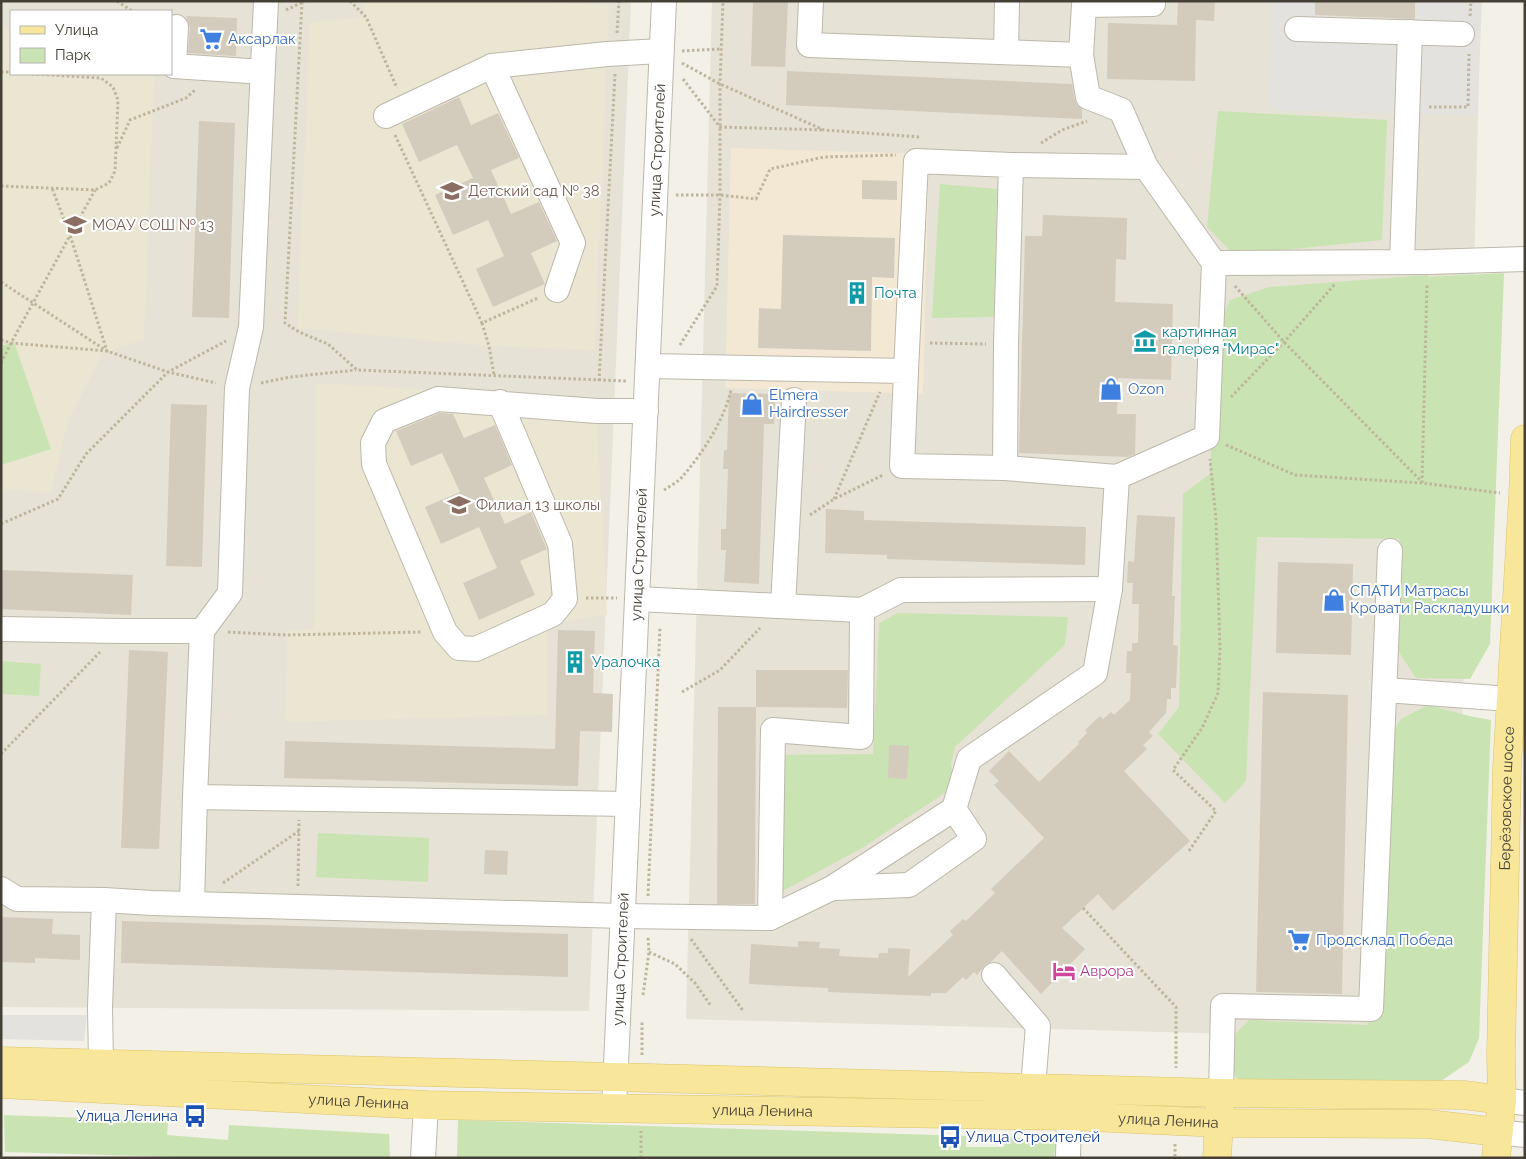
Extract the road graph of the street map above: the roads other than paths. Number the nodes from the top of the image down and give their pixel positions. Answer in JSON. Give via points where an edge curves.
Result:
{"nodes":[{"id":1,"x":266,"y":1,"type":"edge"},
{"id":2,"x":664,"y":1,"type":"edge"},
{"id":3,"x":811,"y":1,"type":"edge"},
{"id":4,"x":1007,"y":1,"type":"edge"},
{"id":5,"x":1154,"y":1,"type":"edge"},
{"id":6,"x":176,"y":27,"type":"dead end"},
{"id":7,"x":1297,"y":29,"type":"dead end"},
{"id":8,"x":1410,"y":32,"type":"junction"},
{"id":9,"x":1467,"y":35,"type":"road end"},
{"id":10,"x":662,"y":51,"type":"junction"},
{"id":11,"x":1006,"y":52,"type":"junction"},
{"id":12,"x":1081,"y":55,"type":"junction"},
{"id":13,"x":492,"y":66,"type":"junction"},
{"id":14,"x":262,"y":72,"type":"junction"},
{"id":15,"x":396,"y":111,"type":"road end"},
{"id":16,"x":1011,"y":165,"type":"junction"},
{"id":17,"x":1146,"y":168,"type":"junction"},
{"id":18,"x":1525,"y":259,"type":"edge"},
{"id":19,"x":1402,"y":262,"type":"junction"},
{"id":20,"x":1214,"y":263,"type":"junction"},
{"id":21,"x":557,"y":290,"type":"road end"},
{"id":22,"x":653,"y":371,"type":"junction"},
{"id":23,"x":898,"y":371,"type":"junction"},
{"id":24,"x":794,"y":400,"type":"dead end"},
{"id":25,"x":500,"y":402,"type":"junction"},
{"id":26,"x":646,"y":411,"type":"junction"},
{"id":27,"x":1525,"y":439,"type":"edge"},
{"id":28,"x":1005,"y":468,"type":"junction"},
{"id":29,"x":1117,"y":477,"type":"junction"},
{"id":30,"x":1524,"y":496,"type":"edge"},
{"id":31,"x":1390,"y":550,"type":"dead end"},
{"id":32,"x":1110,"y":589,"type":"junction"},
{"id":33,"x":628,"y":598,"type":"junction"},
{"id":34,"x":783,"y":606,"type":"junction"},
{"id":35,"x":862,"y":610,"type":"junction"},
{"id":36,"x":1,"y":629,"type":"edge"},
{"id":37,"x":202,"y":631,"type":"junction"},
{"id":38,"x":1385,"y":690,"type":"junction"},
{"id":39,"x":1510,"y":699,"type":"junction"},
{"id":40,"x":1516,"y":740,"type":"edge"},
{"id":41,"x":195,"y":798,"type":"junction"},
{"id":42,"x":628,"y":804,"type":"junction"},
{"id":43,"x":954,"y":809,"type":"junction"},
{"id":44,"x":832,"y":888,"type":"junction"},
{"id":45,"x":1,"y":889,"type":"edge"},
{"id":46,"x":104,"y":900,"type":"junction"},
{"id":47,"x":192,"y":904,"type":"junction"},
{"id":48,"x":623,"y":916,"type":"junction"},
{"id":49,"x":770,"y":918,"type":"junction"},
{"id":50,"x":994,"y":975,"type":"dead end"},
{"id":51,"x":1501,"y":1054,"type":"junction"},
{"id":52,"x":1,"y":1061,"type":"edge"},
{"id":53,"x":101,"y":1063,"type":"junction"},
{"id":54,"x":616,"y":1077,"type":"junction"},
{"id":55,"x":1,"y":1084,"type":"edge"},
{"id":56,"x":1033,"y":1087,"type":"junction"},
{"id":57,"x":1221,"y":1093,"type":"junction"},
{"id":58,"x":1464,"y":1095,"type":"junction"},
{"id":59,"x":1513,"y":1102,"type":"edge"},
{"id":60,"x":426,"y":1105,"type":"junction"},
{"id":61,"x":614,"y":1109,"type":"junction"},
{"id":62,"x":1069,"y":1116,"type":"junction"},
{"id":63,"x":1219,"y":1123,"type":"junction"},
{"id":64,"x":1525,"y":1135,"type":"edge"},
{"id":65,"x":1497,"y":1145,"type":"edge"},
{"id":66,"x":423,"y":1158,"type":"edge"},
{"id":67,"x":1068,"y":1158,"type":"edge"},
{"id":68,"x":1217,"y":1158,"type":"edge"}],
"edges":[{"from":1,"to":14,"type":"street"},
{"from":2,"to":10,"type":"street","name":"улица Строителей"},
{"from":3,"to":11,"type":"street","via":[[810,45]]},
{"from":4,"to":11,"type":"street"},
{"from":5,"to":12,"type":"street","via":[[1153,4],[1084,5]]},
{"from":6,"to":14,"type":"street","via":[[174,66]]},
{"from":7,"to":8,"type":"street"},
{"from":8,"to":9,"type":"street"},
{"from":8,"to":19,"type":"street"},
{"from":10,"to":13,"type":"street"},
{"from":10,"to":22,"type":"street","name":"улица Строителей","via":[[655,194]]},
{"from":11,"to":12,"type":"street"},
{"from":12,"to":17,"type":"street","via":[[1088,98],[1121,110]]},
{"from":13,"to":15,"type":"street"},
{"from":13,"to":21,"type":"street","via":[[574,243]]},
{"from":14,"to":37,"type":"street","via":[[251,327],[237,388],[230,593]]},
{"from":16,"to":17,"type":"street"},
{"from":16,"to":23,"type":"street","via":[[916,161],[906,343]]},
{"from":16,"to":28,"type":"street"},
{"from":17,"to":20,"type":"street"},
{"from":18,"to":19,"type":"street"},
{"from":19,"to":20,"type":"street"},
{"from":20,"to":29,"type":"street","via":[[1207,437]]},
{"from":22,"to":23,"type":"street","via":[[736,368]]},
{"from":22,"to":26,"type":"street","name":"улица Строителей"},
{"from":23,"to":28,"type":"street","via":[[902,466]]},
{"from":24,"to":34,"type":"street"},
{"from":25,"to":25,"type":"street","via":[[438,399],[384,422],[372,443],[374,464],[445,632],[459,648],[476,648],[553,614],[565,599],[560,544]]},
{"from":25,"to":26,"type":"street","via":[[597,411]]},
{"from":26,"to":33,"type":"street","name":"улица Строителей"},
{"from":27,"to":30,"type":"main road","name":"Берёзовское шоссе"},
{"from":28,"to":29,"type":"street"},
{"from":29,"to":32,"type":"street"},
{"from":30,"to":39,"type":"main road","name":"Берёзовское шоссе"},
{"from":31,"to":38,"type":"street"},
{"from":32,"to":35,"type":"street","via":[[901,590]]},
{"from":32,"to":43,"type":"street","via":[[1095,673],[969,759]]},
{"from":33,"to":34,"type":"street"},
{"from":33,"to":42,"type":"street","name":"улица Строителей"},
{"from":34,"to":35,"type":"street"},
{"from":35,"to":49,"type":"street","via":[[861,736],[773,730]]},
{"from":36,"to":37,"type":"street"},
{"from":37,"to":41,"type":"street"},
{"from":38,"to":39,"type":"street"},
{"from":38,"to":57,"type":"street","via":[[1371,1009],[1223,1006]]},
{"from":39,"to":40,"type":"main road","name":"Берёзовское шоссе"},
{"from":40,"to":51,"type":"main road","name":"Берёзовское шоссе"},
{"from":41,"to":42,"type":"street"},
{"from":41,"to":47,"type":"street"},
{"from":42,"to":48,"type":"street","name":"улица Строителей"},
{"from":43,"to":44,"type":"street"},
{"from":43,"to":44,"type":"street","via":[[974,839],[909,885]]},
{"from":44,"to":49,"type":"street"},
{"from":45,"to":46,"type":"street","via":[[18,899]]},
{"from":46,"to":47,"type":"street"},
{"from":46,"to":53,"type":"street"},
{"from":47,"to":48,"type":"street"},
{"from":48,"to":49,"type":"street"},
{"from":48,"to":54,"type":"street","name":"улица Строителей"},
{"from":50,"to":56,"type":"street","via":[[1038,1026]]},
{"from":51,"to":58,"type":"main road","via":[[1481,1081]]},
{"from":51,"to":59,"type":"main road","name":"Берёзовское шоссе"},
{"from":52,"to":53,"type":"main road","name":"улица Ленина"},
{"from":53,"to":54,"type":"main road","name":"улица Ленина"},
{"from":54,"to":56,"type":"main road","name":"улица Ленина"},
{"from":54,"to":61,"type":"street","name":"улица Строителей"},
{"from":55,"to":60,"type":"main road","name":"улица Ленина"},
{"from":56,"to":57,"type":"main road","name":"улица Ленина"},
{"from":57,"to":58,"type":"main road","name":"улица Ленина"},
{"from":57,"to":63,"type":"main road"},
{"from":58,"to":59,"type":"main road","name":"улица Ленина"},
{"from":59,"to":65,"type":"main road","name":"Берёзовское шоссе"},
{"from":60,"to":61,"type":"main road","name":"улица Ленина"},
{"from":60,"to":66,"type":"street"},
{"from":61,"to":62,"type":"main road","name":"улица Ленина"},
{"from":62,"to":63,"type":"main road","name":"улица Ленина"},
{"from":62,"to":67,"type":"street"},
{"from":63,"to":65,"type":"main road","name":"улица Ленина","via":[[1428,1124]]},
{"from":63,"to":68,"type":"main road"},
{"from":64,"to":65,"type":"street","name":"улица Ленина"}]}
